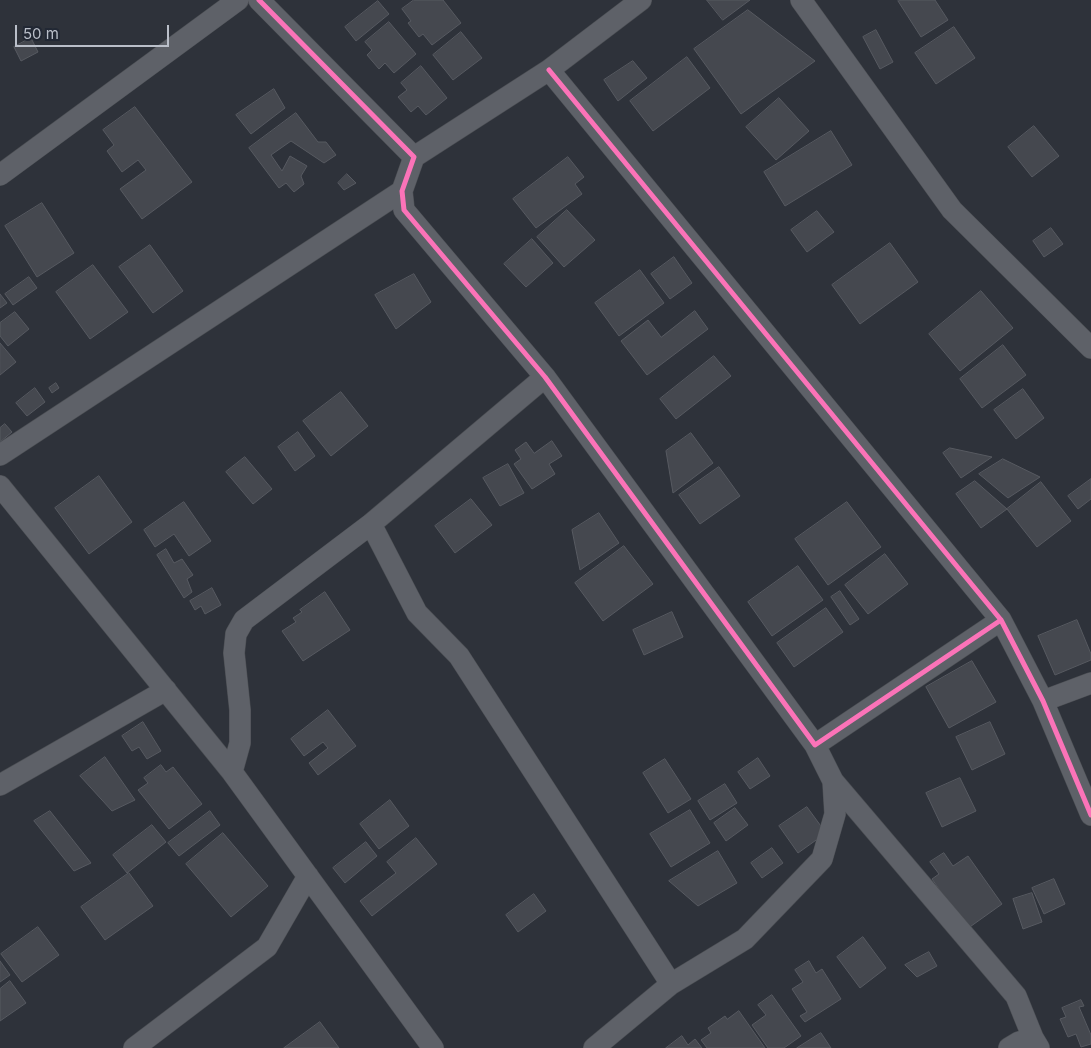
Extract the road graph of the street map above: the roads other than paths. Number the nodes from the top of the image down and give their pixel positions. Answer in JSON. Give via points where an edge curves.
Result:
{"nodes":[{"id":1,"x":238,"y":0,"type":"edge"},
{"id":2,"x":260,"y":0,"type":"edge"},
{"id":3,"x":641,"y":0,"type":"edge"},
{"id":4,"x":801,"y":0,"type":"edge"},
{"id":5,"x":549,"y":70,"type":"junction"},
{"id":6,"x":414,"y":157,"type":"junction"},
{"id":7,"x":0,"y":175,"type":"edge"},
{"id":8,"x":402,"y":191,"type":"junction"},
{"id":9,"x":1091,"y":348,"type":"edge"},
{"id":10,"x":545,"y":377,"type":"junction"},
{"id":11,"x":0,"y":455,"type":"edge"},
{"id":12,"x":0,"y":486,"type":"edge"},
{"id":13,"x":371,"y":524,"type":"junction"},
{"id":14,"x":1001,"y":620,"type":"junction"},
{"id":15,"x":1091,"y":683,"type":"edge"},
{"id":16,"x":166,"y":690,"type":"junction"},
{"id":17,"x":1043,"y":701,"type":"junction"},
{"id":18,"x":814,"y":745,"type":"junction"},
{"id":19,"x":232,"y":772,"type":"junction"},
{"id":20,"x":833,"y":781,"type":"junction"},
{"id":21,"x":0,"y":785,"type":"edge"},
{"id":22,"x":1091,"y":815,"type":"edge"},
{"id":23,"x":308,"y":876,"type":"junction"},
{"id":24,"x":670,"y":984,"type":"junction"},
{"id":25,"x":1036,"y":1043,"type":"edge"},
{"id":26,"x":134,"y":1048,"type":"edge"},
{"id":27,"x":433,"y":1048,"type":"edge"},
{"id":28,"x":594,"y":1048,"type":"edge"},
{"id":29,"x":1009,"y":1048,"type":"edge"}],
"edges":[{"from":1,"to":7,"type":"street"},
{"from":2,"to":6,"type":"street"},
{"from":3,"to":5,"type":"street"},
{"from":4,"to":9,"type":"street","via":[[952,210]]},
{"from":5,"to":6,"type":"street"},
{"from":5,"to":14,"type":"street"},
{"from":6,"to":8,"type":"street"},
{"from":8,"to":10,"type":"street","via":[[404,210]]},
{"from":8,"to":11,"type":"street"},
{"from":10,"to":13,"type":"street"},
{"from":10,"to":18,"type":"street"},
{"from":12,"to":16,"type":"street"},
{"from":13,"to":19,"type":"street","via":[[244,620],[236,634],[234,653],[240,743]]},
{"from":13,"to":24,"type":"street","via":[[417,613],[459,656]]},
{"from":14,"to":17,"type":"street"},
{"from":14,"to":18,"type":"street"},
{"from":15,"to":17,"type":"street"},
{"from":16,"to":19,"type":"street"},
{"from":16,"to":21,"type":"street"},
{"from":17,"to":22,"type":"street"},
{"from":18,"to":20,"type":"street"},
{"from":19,"to":23,"type":"street"},
{"from":20,"to":24,"type":"street","via":[[835,814],[822,858],[745,939]]},
{"from":20,"to":25,"type":"street","via":[[1016,996]]},
{"from":23,"to":26,"type":"street","via":[[267,947]]},
{"from":23,"to":27,"type":"street"},
{"from":24,"to":28,"type":"street"},
{"from":25,"to":29,"type":"street","via":[[1019,1042]]}]}
